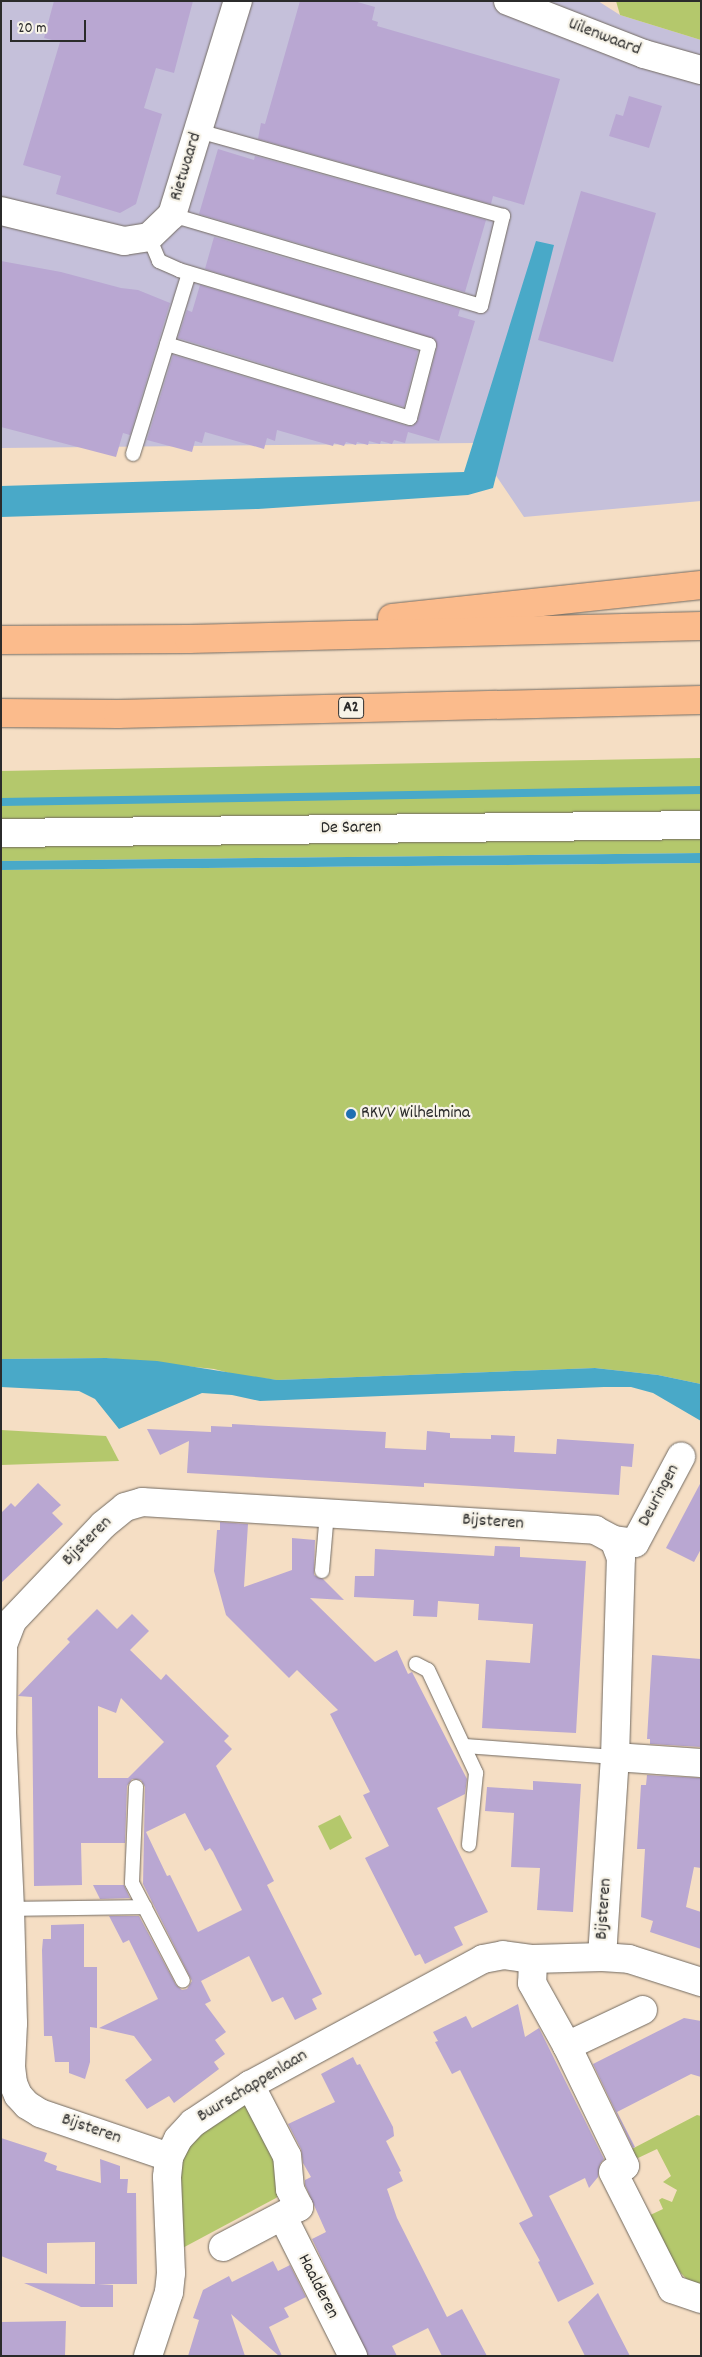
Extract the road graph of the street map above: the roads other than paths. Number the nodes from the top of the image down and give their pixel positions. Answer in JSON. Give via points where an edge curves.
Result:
{"nodes":[{"id":1,"x":238,"y":1,"type":"edge"},
{"id":2,"x":508,"y":1,"type":"edge"},
{"id":3,"x":544,"y":8,"type":"edge"},
{"id":4,"x":701,"y":70,"type":"edge"},
{"id":5,"x":198,"y":131,"type":"junction"},
{"id":6,"x":1,"y":211,"type":"edge"},
{"id":7,"x":172,"y":215,"type":"junction"},
{"id":8,"x":149,"y":237,"type":"junction"},
{"id":9,"x":189,"y":274,"type":"junction"},
{"id":10,"x":167,"y":344,"type":"junction"},
{"id":11,"x":133,"y":454,"type":"dead end"},
{"id":12,"x":701,"y":585,"type":"edge"},
{"id":13,"x":701,"y":626,"type":"edge"},
{"id":14,"x":189,"y":639,"type":"junction"},
{"id":15,"x":1,"y":640,"type":"edge"},
{"id":16,"x":701,"y":700,"type":"edge"},
{"id":17,"x":1,"y":713,"type":"edge"},
{"id":18,"x":701,"y":826,"type":"edge"},
{"id":19,"x":1,"y":833,"type":"edge"},
{"id":20,"x":681,"y":1457,"type":"dead end"},
{"id":21,"x":327,"y":1513,"type":"junction"},
{"id":22,"x":614,"y":1540,"type":"junction"},
{"id":23,"x":322,"y":1571,"type":"dead end"},
{"id":24,"x":4,"y":1632,"type":"edge"},
{"id":25,"x":416,"y":1664,"type":"dead end"},
{"id":26,"x":2,"y":1733,"type":"edge"},
{"id":27,"x":465,"y":1746,"type":"junction"},
{"id":28,"x":615,"y":1757,"type":"junction"},
{"id":29,"x":701,"y":1763,"type":"edge"},
{"id":30,"x":136,"y":1787,"type":"dead end"},
{"id":31,"x":469,"y":1845,"type":"dead end"},
{"id":32,"x":146,"y":1907,"type":"junction"},
{"id":33,"x":10,"y":1909,"type":"junction"},
{"id":34,"x":602,"y":1956,"type":"junction"},
{"id":35,"x":533,"y":1959,"type":"junction"},
{"id":36,"x":182,"y":1981,"type":"dead end"},
{"id":37,"x":701,"y":1982,"type":"edge"},
{"id":38,"x":643,"y":2010,"type":"dead end"},
{"id":39,"x":567,"y":2046,"type":"junction"},
{"id":40,"x":250,"y":2085,"type":"junction"},
{"id":41,"x":10,"y":2095,"type":"edge"},
{"id":42,"x":169,"y":2157,"type":"junction"},
{"id":43,"x":283,"y":2217,"type":"junction"},
{"id":44,"x":223,"y":2247,"type":"dead end"},
{"id":45,"x":701,"y":2299,"type":"edge"},
{"id":46,"x":148,"y":2356,"type":"edge"},
{"id":47,"x":353,"y":2356,"type":"edge"}],
"edges":[{"from":1,"to":5,"type":"street","name":"Rietwaard"},
{"from":2,"to":3,"type":"street","name":"Uilenwaard"},
{"from":3,"to":4,"type":"street","name":"Uilenwaard","via":[[644,54]]},
{"from":5,"to":7,"type":"street","name":"Rietwaard"},
{"from":5,"to":7,"type":"lane","via":[[503,216],[481,306]]},
{"from":6,"to":8,"type":"street","via":[[124,241]]},
{"from":7,"to":8,"type":"street","name":"Rietwaard"},
{"from":8,"to":9,"type":"lane","via":[[159,260]]},
{"from":9,"to":10,"type":"lane"},
{"from":9,"to":10,"type":"lane","via":[[429,345],[410,418]]},
{"from":10,"to":11,"type":"lane"},
{"from":12,"to":14,"type":"highway"},
{"from":13,"to":14,"type":"highway"},
{"from":14,"to":15,"type":"highway"},
{"from":16,"to":17,"type":"highway","number":"A2","via":[[118,714]]},
{"from":18,"to":19,"type":"street","name":"De Saren"},
{"from":20,"to":22,"type":"street","name":"Deuringen","via":[[635,1543]]},
{"from":21,"to":22,"type":"street","name":"Bijsteren","via":[[595,1530]]},
{"from":21,"to":23,"type":"lane"},
{"from":21,"to":24,"type":"street","name":"Bijsteren","via":[[142,1502],[125,1507],[103,1525]]},
{"from":22,"to":28,"type":"street","name":"Bijsteren","via":[[621,1558]]},
{"from":24,"to":26,"type":"street","name":"Bijsteren"},
{"from":25,"to":27,"type":"lane","via":[[428,1670]]},
{"from":26,"to":33,"type":"street","name":"Bijsteren"},
{"from":27,"to":28,"type":"lane"},
{"from":27,"to":31,"type":"lane","via":[[476,1773]]},
{"from":28,"to":29,"type":"street"},
{"from":28,"to":34,"type":"street","name":"Bijsteren"},
{"from":30,"to":32,"type":"lane","via":[[132,1883]]},
{"from":32,"to":33,"type":"lane"},
{"from":32,"to":36,"type":"lane"},
{"from":33,"to":41,"type":"street","name":"Bijsteren","via":[[11,2066],[14,2083]]},
{"from":34,"to":35,"type":"street","name":"Buurschappenlaan"},
{"from":34,"to":37,"type":"street","name":"Buurschappenlaan","via":[[629,1959]]},
{"from":35,"to":39,"type":"street","via":[[532,1983]]},
{"from":35,"to":40,"type":"street","name":"Buurschappenlaan","via":[[503,1955],[483,1959]]},
{"from":38,"to":39,"type":"street"},
{"from":39,"to":45,"type":"street","via":[[625,2166],[613,2172],[672,2288]]},
{"from":40,"to":42,"type":"street","name":"Buurschappenlaan","via":[[193,2123],[178,2139]]},
{"from":40,"to":43,"type":"street","via":[[287,2156],[290,2189],[299,2207]]},
{"from":41,"to":42,"type":"street","name":"Bijsteren","via":[[40,2113]]},
{"from":42,"to":46,"type":"street","via":[[170,2282]]},
{"from":43,"to":44,"type":"street"},
{"from":43,"to":47,"type":"street","name":"Haalderen"}]}
